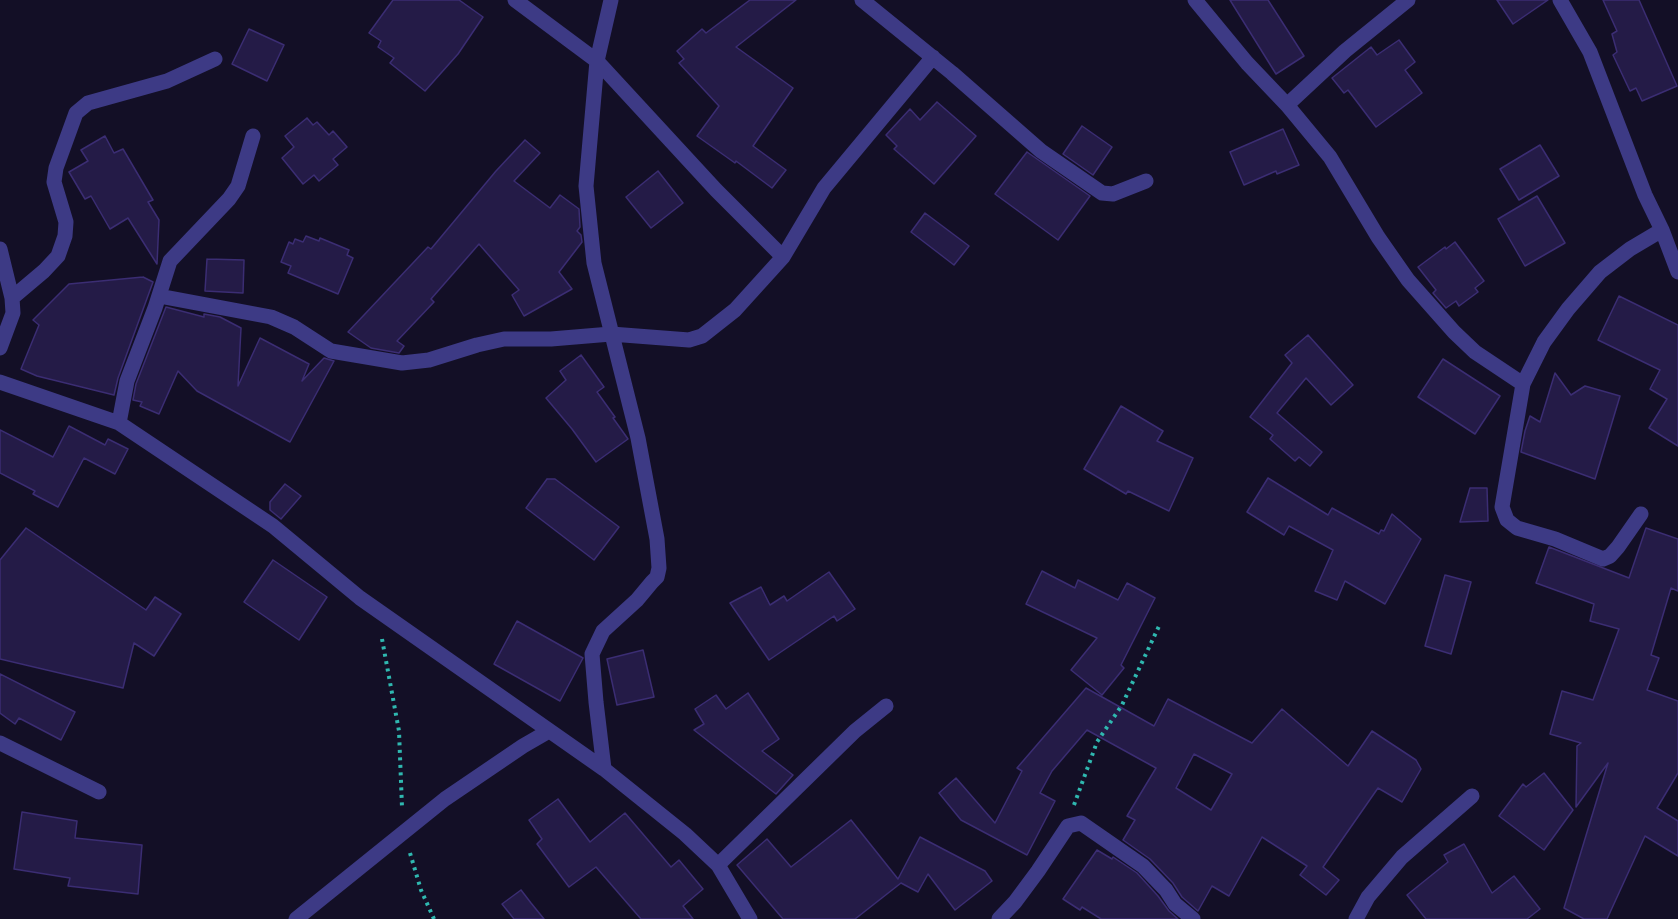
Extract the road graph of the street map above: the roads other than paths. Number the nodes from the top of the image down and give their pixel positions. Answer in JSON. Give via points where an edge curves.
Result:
{"nodes":[{"id":1,"x":515,"y":0,"type":"edge"},
{"id":2,"x":611,"y":0,"type":"edge"},
{"id":3,"x":862,"y":0,"type":"edge"},
{"id":4,"x":1196,"y":0,"type":"edge"},
{"id":5,"x":1408,"y":0,"type":"edge"},
{"id":6,"x":1560,"y":0,"type":"edge"},
{"id":7,"x":933,"y":57,"type":"junction"},
{"id":8,"x":215,"y":59,"type":"dead end"},
{"id":9,"x":597,"y":62,"type":"junction"},
{"id":10,"x":1287,"y":105,"type":"junction"},
{"id":11,"x":253,"y":136,"type":"dead end"},
{"id":12,"x":1146,"y":181,"type":"dead end"},
{"id":13,"x":1662,"y":230,"type":"junction"},
{"id":14,"x":0,"y":249,"type":"edge"},
{"id":15,"x":783,"y":257,"type":"junction"},
{"id":16,"x":1678,"y":272,"type":"edge"},
{"id":17,"x":159,"y":296,"type":"junction"},
{"id":18,"x":12,"y":298,"type":"junction"},
{"id":19,"x":611,"y":334,"type":"junction"},
{"id":20,"x":0,"y":348,"type":"edge"},
{"id":21,"x":0,"y":382,"type":"edge"},
{"id":22,"x":1523,"y":384,"type":"junction"},
{"id":23,"x":119,"y":423,"type":"junction"},
{"id":24,"x":1641,"y":514,"type":"dead end"},
{"id":25,"x":886,"y":706,"type":"dead end"},
{"id":26,"x":549,"y":731,"type":"junction"},
{"id":27,"x":0,"y":743,"type":"edge"},
{"id":28,"x":604,"y":769,"type":"junction"},
{"id":29,"x":99,"y":792,"type":"dead end"},
{"id":30,"x":1473,"y":796,"type":"dead end"},
{"id":31,"x":718,"y":865,"type":"junction"},
{"id":32,"x":296,"y":919,"type":"edge"},
{"id":33,"x":750,"y":919,"type":"edge"},
{"id":34,"x":999,"y":919,"type":"edge"},
{"id":35,"x":1193,"y":919,"type":"edge"},
{"id":36,"x":1356,"y":919,"type":"edge"}],
"edges":[{"from":1,"to":9,"type":"street"},
{"from":2,"to":9,"type":"street"},
{"from":3,"to":7,"type":"street"},
{"from":4,"to":10,"type":"street"},
{"from":5,"to":10,"type":"street"},
{"from":6,"to":13,"type":"street","via":[[1590,52]]},
{"from":7,"to":12,"type":"street","via":[[1041,151],[1102,193],[1113,194]]},
{"from":7,"to":15,"type":"street","via":[[824,188]]},
{"from":8,"to":18,"type":"street","via":[[167,81],[88,103],[76,113],[54,182],[66,222],[65,236],[58,256]]},
{"from":9,"to":15,"type":"street"},
{"from":9,"to":19,"type":"street","via":[[586,186],[594,263]]},
{"from":10,"to":22,"type":"street","via":[[1329,157],[1408,280],[1475,352]]},
{"from":11,"to":17,"type":"street","via":[[238,186],[170,261]]},
{"from":13,"to":16,"type":"street"},
{"from":13,"to":22,"type":"street","via":[[1600,272],[1544,342]]},
{"from":14,"to":18,"type":"street"},
{"from":15,"to":19,"type":"street","via":[[735,310],[702,336],[689,340]]},
{"from":17,"to":19,"type":"street","via":[[271,317],[331,351],[402,363],[429,360],[504,339]]},
{"from":17,"to":23,"type":"street","via":[[127,381]]},
{"from":18,"to":20,"type":"street","via":[[13,313]]},
{"from":19,"to":28,"type":"street","via":[[638,438],[659,568],[645,591],[603,631],[592,654]]},
{"from":21,"to":23,"type":"street"},
{"from":22,"to":24,"type":"street","via":[[1502,507],[1507,520],[1517,528],[1607,559]]},
{"from":23,"to":26,"type":"street","via":[[273,526],[360,598]]},
{"from":25,"to":31,"type":"street","via":[[855,731]]},
{"from":26,"to":28,"type":"street"},
{"from":26,"to":32,"type":"street","via":[[445,799]]},
{"from":27,"to":29,"type":"street"},
{"from":28,"to":31,"type":"street"},
{"from":30,"to":36,"type":"street","via":[[1402,856],[1368,897]]},
{"from":31,"to":33,"type":"street"},
{"from":34,"to":35,"type":"street","via":[[1015,903],[1068,826],[1081,823],[1143,866]]}]}
